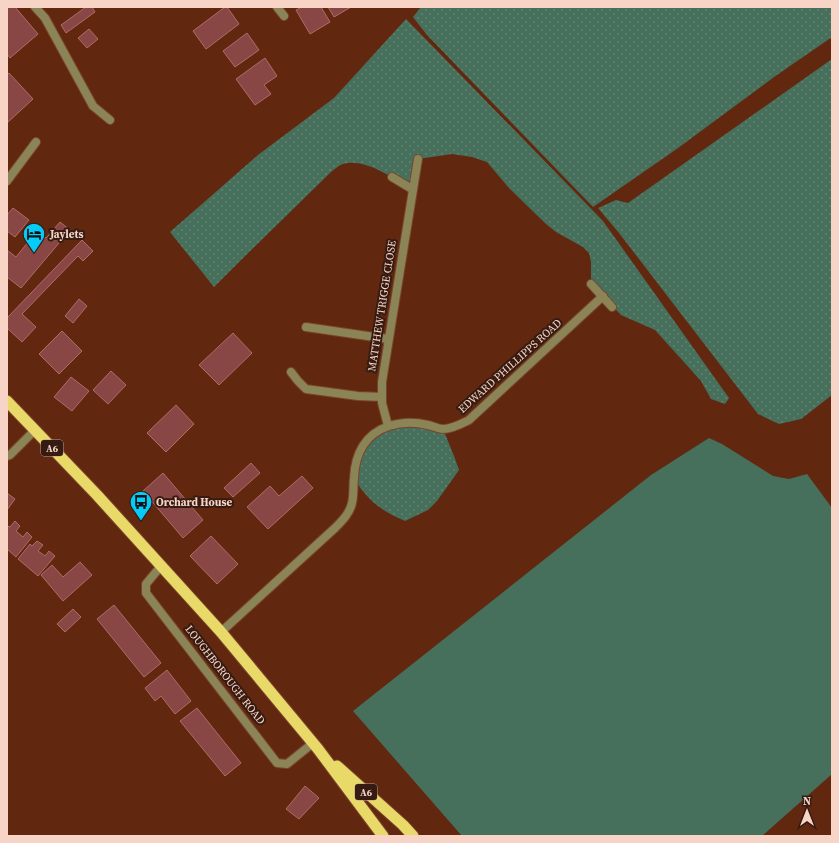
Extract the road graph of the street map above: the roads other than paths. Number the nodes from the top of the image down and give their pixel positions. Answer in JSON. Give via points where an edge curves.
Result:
{"nodes":[{"id":1,"x":35,"y":7,"type":"edge"},
{"id":2,"x":277,"y":7,"type":"edge"},
{"id":3,"x":284,"y":16,"type":"dead end"},
{"id":4,"x":110,"y":120,"type":"dead end"},
{"id":5,"x":36,"y":142,"type":"dead end"},
{"id":6,"x":418,"y":159,"type":"dead end"},
{"id":7,"x":392,"y":177,"type":"dead end"},
{"id":8,"x":7,"y":181,"type":"edge"},
{"id":9,"x":412,"y":189,"type":"junction"},
{"id":10,"x":591,"y":284,"type":"dead end"},
{"id":11,"x":603,"y":296,"type":"junction"},
{"id":12,"x":612,"y":307,"type":"dead end"},
{"id":13,"x":306,"y":327,"type":"dead end"},
{"id":14,"x":388,"y":340,"type":"junction"},
{"id":15,"x":292,"y":372,"type":"dead end"},
{"id":16,"x":382,"y":397,"type":"junction"},
{"id":17,"x":7,"y":401,"type":"edge"},
{"id":18,"x":388,"y":426,"type":"junction"},
{"id":19,"x":35,"y":430,"type":"junction"},
{"id":20,"x":7,"y":456,"type":"edge"},
{"id":21,"x":161,"y":566,"type":"junction"},
{"id":22,"x":221,"y":632,"type":"junction"},
{"id":23,"x":316,"y":746,"type":"junction"},
{"id":24,"x":383,"y":836,"type":"edge"},
{"id":25,"x":413,"y":836,"type":"edge"}],
"edges":[{"from":1,"to":4,"type":"street","via":[[45,18],[93,106]]},
{"from":2,"to":3,"type":"street"},
{"from":5,"to":8,"type":"street"},
{"from":6,"to":9,"type":"street","name":"MATTHEW TRIGGE CLOSE"},
{"from":7,"to":9,"type":"street"},
{"from":9,"to":14,"type":"street","name":"MATTHEW TRIGGE CLOSE"},
{"from":10,"to":11,"type":"street"},
{"from":11,"to":12,"type":"street"},
{"from":11,"to":18,"type":"street","name":"EDWARD PHILLIPPS ROAD","via":[[469,420],[443,429],[400,423]]},
{"from":13,"to":14,"type":"street"},
{"from":14,"to":16,"type":"street","name":"MATTHEW TRIGGE CLOSE"},
{"from":15,"to":16,"type":"street","via":[[306,389]]},
{"from":16,"to":18,"type":"street","name":"MATTHEW TRIGGE CLOSE"},
{"from":17,"to":19,"type":"highway","name":"LOUGHBOROUGH ROAD","number":"A6"},
{"from":18,"to":22,"type":"street","name":"EDWARD PHILLIPPS ROAD","via":[[375,432],[364,444],[355,469],[352,504],[345,517]]},
{"from":19,"to":20,"type":"street"},
{"from":19,"to":21,"type":"highway","name":"LOUGHBOROUGH ROAD","number":"A6"},
{"from":21,"to":22,"type":"highway","name":"LOUGHBOROUGH ROAD","number":"A6"},
{"from":21,"to":23,"type":"street","name":"LOUGHBOROUGH ROAD","via":[[146,584],[146,593],[277,763],[287,764]]},
{"from":22,"to":23,"type":"highway","name":"LOUGHBOROUGH ROAD","number":"A6"},
{"from":23,"to":24,"type":"highway","number":"A6"},
{"from":23,"to":25,"type":"highway","number":"A6"}]}
